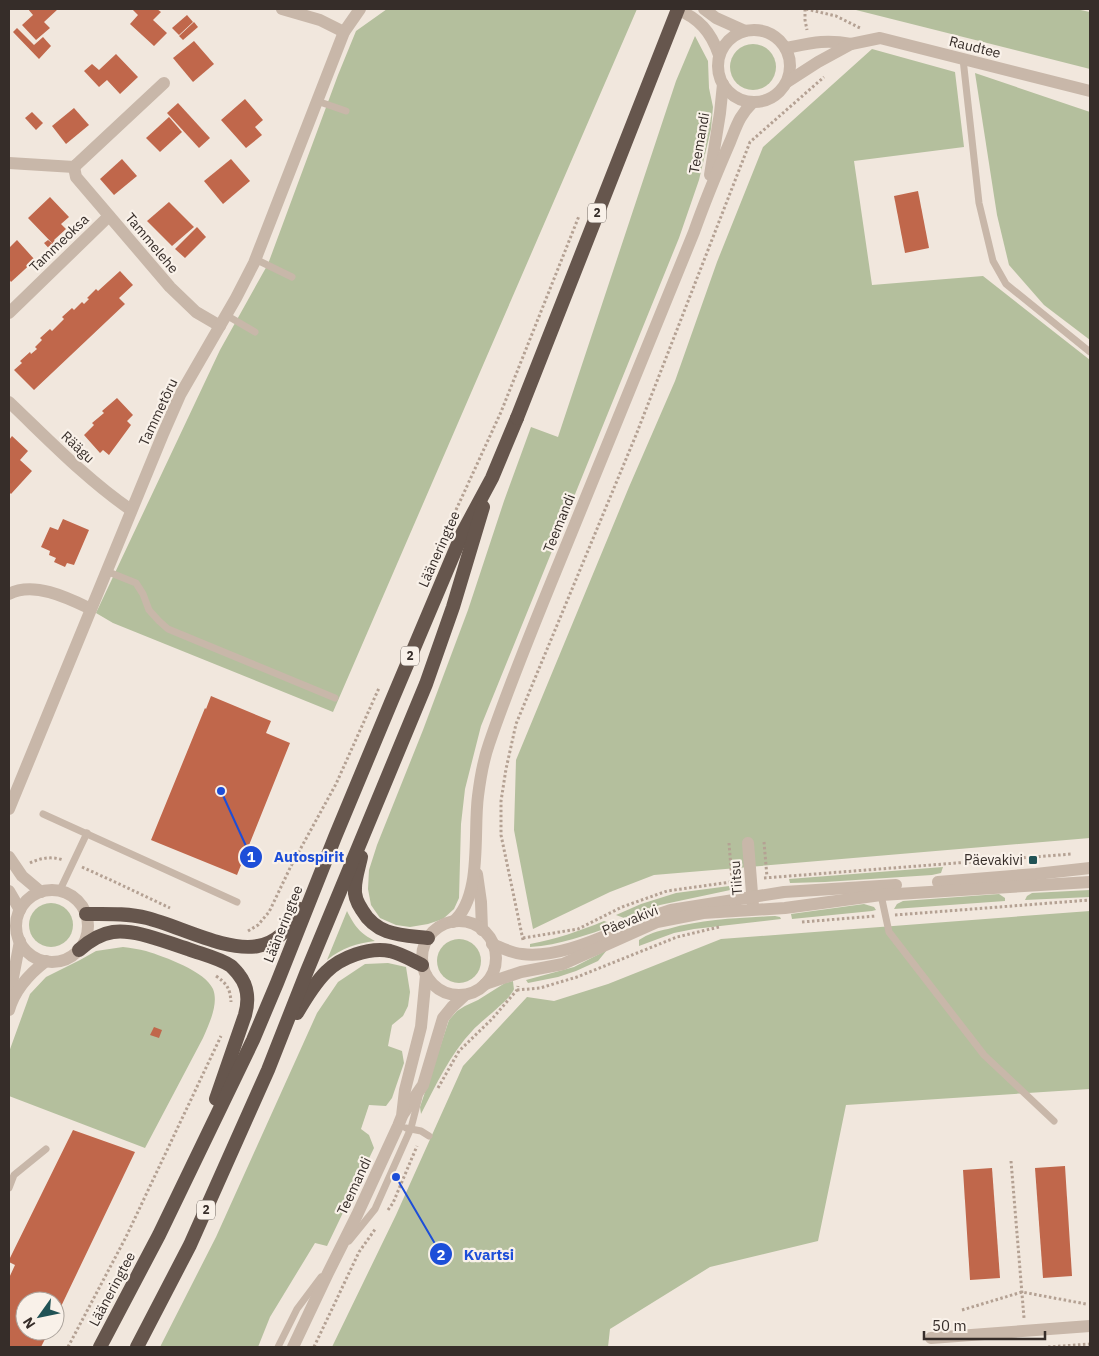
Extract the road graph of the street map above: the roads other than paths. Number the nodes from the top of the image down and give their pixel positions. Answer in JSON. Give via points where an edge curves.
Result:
{"nodes":[{"id":1,"x":282,"y":9,"type":"edge"},
{"id":2,"x":347,"y":9,"type":"edge"},
{"id":3,"x":360,"y":9,"type":"edge"},
{"id":4,"x":677,"y":9,"type":"edge"},
{"id":5,"x":704,"y":9,"type":"edge"},
{"id":6,"x":745,"y":31,"type":"junction"},
{"id":7,"x":344,"y":32,"type":"junction"},
{"id":8,"x":851,"y":44,"type":"junction"},
{"id":9,"x":786,"y":48,"type":"junction"},
{"id":10,"x":719,"y":55,"type":"junction"},
{"id":11,"x":963,"y":59,"type":"junction"},
{"id":12,"x":787,"y":82,"type":"junction"},
{"id":13,"x":164,"y":83,"type":"dead end"},
{"id":14,"x":723,"y":84,"type":"junction"},
{"id":15,"x":1090,"y":91,"type":"edge"},
{"id":16,"x":318,"y":101,"type":"junction"},
{"id":17,"x":753,"y":102,"type":"junction"},
{"id":18,"x":346,"y":111,"type":"dead end"},
{"id":19,"x":9,"y":163,"type":"edge"},
{"id":20,"x":74,"y":167,"type":"junction"},
{"id":21,"x":703,"y":207,"type":"junction"},
{"id":22,"x":110,"y":216,"type":"junction"},
{"id":23,"x":255,"y":259,"type":"junction"},
{"id":24,"x":292,"y":277,"type":"dead end"},
{"id":25,"x":9,"y":313,"type":"edge"},
{"id":26,"x":223,"y":320,"type":"junction"},
{"id":27,"x":255,"y":332,"type":"dead end"},
{"id":28,"x":1090,"y":352,"type":"edge"},
{"id":29,"x":9,"y":402,"type":"edge"},
{"id":30,"x":492,"y":478,"type":"junction"},
{"id":31,"x":131,"y":510,"type":"junction"},
{"id":32,"x":106,"y":571,"type":"junction"},
{"id":33,"x":9,"y":594,"type":"edge"},
{"id":34,"x":91,"y":609,"type":"junction"},
{"id":35,"x":335,"y":698,"type":"dead end"},
{"id":36,"x":9,"y":809,"type":"edge"},
{"id":37,"x":43,"y":814,"type":"dead end"},
{"id":38,"x":368,"y":825,"type":"junction"},
{"id":39,"x":87,"y":833,"type":"junction"},
{"id":40,"x":335,"y":836,"type":"junction"},
{"id":41,"x":748,"y":844,"type":"dead end"},
{"id":42,"x":9,"y":857,"type":"edge"},
{"id":43,"x":474,"y":859,"type":"junction"},
{"id":44,"x":1090,"y":868,"type":"edge"},
{"id":45,"x":1090,"y":882,"type":"edge"},
{"id":46,"x":60,"y":890,"type":"junction"},
{"id":47,"x":9,"y":892,"type":"edge"},
{"id":48,"x":41,"y":892,"type":"junction"},
{"id":49,"x":881,"y":895,"type":"junction"},
{"id":50,"x":752,"y":898,"type":"junction"},
{"id":51,"x":237,"y":902,"type":"dead end"},
{"id":52,"x":20,"y":910,"type":"junction"},
{"id":53,"x":753,"y":911,"type":"junction"},
{"id":54,"x":86,"y":914,"type":"junction"},
{"id":55,"x":453,"y":922,"type":"junction"},
{"id":56,"x":482,"y":930,"type":"junction"},
{"id":57,"x":428,"y":938,"type":"junction"},
{"id":58,"x":20,"y":941,"type":"junction"},
{"id":59,"x":492,"y":944,"type":"junction"},
{"id":60,"x":79,"y":950,"type":"junction"},
{"id":61,"x":46,"y":961,"type":"junction"},
{"id":62,"x":424,"y":970,"type":"junction"},
{"id":63,"x":485,"y":984,"type":"junction"},
{"id":64,"x":465,"y":995,"type":"junction"},
{"id":65,"x":11,"y":1004,"type":"edge"},
{"id":66,"x":268,"y":1070,"type":"junction"},
{"id":67,"x":1054,"y":1121,"type":"dead end"},
{"id":68,"x":403,"y":1124,"type":"junction"},
{"id":69,"x":429,"y":1136,"type":"dead end"},
{"id":70,"x":46,"y":1149,"type":"dead end"},
{"id":71,"x":192,"y":1168,"type":"junction"},
{"id":72,"x":9,"y":1188,"type":"edge"},
{"id":73,"x":335,"y":1258,"type":"junction"},
{"id":74,"x":1090,"y":1326,"type":"edge"},
{"id":75,"x":931,"y":1338,"type":"dead end"},
{"id":76,"x":100,"y":1347,"type":"edge"},
{"id":77,"x":137,"y":1347,"type":"edge"},
{"id":78,"x":278,"y":1347,"type":"edge"},
{"id":79,"x":293,"y":1347,"type":"edge"}],
"edges":[{"from":1,"to":7,"type":"street","via":[[320,20]]},
{"from":2,"to":7,"type":"street","name":"Tammetõru"},
{"from":3,"to":7,"type":"street","name":"Tammetõru"},
{"from":4,"to":10,"type":"street","via":[[705,27]]},
{"from":4,"to":30,"type":"highway","name":"Lääneringtee","number":"2","bridge":true},
{"from":5,"to":6,"type":"street"},
{"from":6,"to":9,"type":"street","via":[[768,32]]},
{"from":6,"to":10,"type":"street","via":[[725,44]]},
{"from":7,"to":16,"type":"street","name":"Tammetõru"},
{"from":8,"to":9,"type":"street","name":"Raudtee","via":[[810,42]]},
{"from":8,"to":11,"type":"street","name":"Raudtee","via":[[880,38]]},
{"from":8,"to":12,"type":"street","name":"Raudtee"},
{"from":9,"to":12,"type":"street","via":[[790,59]]},
{"from":10,"to":14,"type":"street","via":[[719,75]]},
{"from":11,"to":15,"type":"street","name":"Raudtee"},
{"from":11,"to":28,"type":"lane","via":[[979,203],[993,261],[1006,284]]},
{"from":12,"to":17,"type":"street","name":"Raudtee","via":[[773,97]]},
{"from":13,"to":20,"type":"street"},
{"from":14,"to":17,"type":"street","via":[[736,98]]},
{"from":14,"to":21,"type":"street","name":"Teemandi","via":[[715,149]]},
{"from":16,"to":18,"type":"lane"},
{"from":16,"to":23,"type":"street","name":"Tammetõru"},
{"from":17,"to":21,"type":"street","name":"Teemandi","via":[[738,121]]},
{"from":19,"to":20,"type":"street"},
{"from":20,"to":22,"type":"street","name":"Tammelehe","via":[[76,177]]},
{"from":21,"to":43,"type":"street","name":"Teemandi","via":[[488,746],[478,796]]},
{"from":22,"to":25,"type":"street","name":"Tammeoksa"},
{"from":22,"to":26,"type":"street","name":"Tammelehe","via":[[170,287],[196,312]]},
{"from":23,"to":24,"type":"lane"},
{"from":23,"to":26,"type":"street","name":"Tammetõru"},
{"from":26,"to":27,"type":"lane"},
{"from":26,"to":31,"type":"street","name":"Tammetõru","via":[[180,395]]},
{"from":29,"to":31,"type":"street","name":"Räägu","via":[[88,477]]},
{"from":30,"to":38,"type":"highway","name":"Lääneringtee","number":"2","via":[[426,684]]},
{"from":30,"to":40,"type":"highway","name":"Lääneringtee","number":"2","via":[[463,532]]},
{"from":31,"to":32,"type":"street","name":"Tammetõru"},
{"from":32,"to":34,"type":"street","name":"Tammetõru"},
{"from":32,"to":35,"type":"lane","via":[[136,584],[149,610],[168,629]]},
{"from":33,"to":34,"type":"street","via":[[26,590],[57,594]]},
{"from":34,"to":36,"type":"street","name":"Tammetõru"},
{"from":37,"to":39,"type":"lane"},
{"from":38,"to":57,"type":"highway","via":[[354,889],[366,918],[377,927],[397,934]]},
{"from":38,"to":66,"type":"highway","name":"Lääneringtee","number":"2"},
{"from":39,"to":46,"type":"lane"},
{"from":39,"to":51,"type":"lane"},
{"from":40,"to":54,"type":"highway","via":[[294,920],[273,941],[259,946],[239,947],[147,918]]},
{"from":40,"to":71,"type":"highway","name":"Lääneringtee","number":"2","via":[[278,983]]},
{"from":41,"to":50,"type":"street","name":"Tiitsu"},
{"from":42,"to":48,"type":"street"},
{"from":43,"to":55,"type":"street","name":"Teemandi","via":[[471,893],[461,916]]},
{"from":43,"to":56,"type":"street","name":"Teemandi","via":[[482,902]]},
{"from":44,"to":50,"type":"street","name":"Päevakivi","via":[[951,882],[784,892]]},
{"from":45,"to":49,"type":"street","name":"Päevakivi"},
{"from":46,"to":48,"type":"street"},
{"from":46,"to":54,"type":"street","via":[[80,903]]},
{"from":47,"to":52,"type":"street"},
{"from":48,"to":52,"type":"street","via":[[26,900]]},
{"from":49,"to":53,"type":"street","name":"Päevakivi"},
{"from":49,"to":67,"type":"lane","via":[[889,932],[984,1055]]},
{"from":50,"to":53,"type":"street","name":"Tiitsu"},
{"from":50,"to":59,"type":"street","name":"Päevakivi","via":[[670,910],[586,944],[548,954],[511,952]]},
{"from":52,"to":58,"type":"street","via":[[16,920]]},
{"from":53,"to":63,"type":"street","name":"Päevakivi","via":[[703,914],[657,922],[563,964],[521,972]]},
{"from":54,"to":60,"type":"street","via":[[88,932]]},
{"from":55,"to":56,"type":"street","via":[[464,922]]},
{"from":55,"to":57,"type":"street","name":"Teemandi","via":[[435,930]]},
{"from":56,"to":59,"type":"street"},
{"from":57,"to":62,"type":"street","name":"Teemandi","via":[[422,956]]},
{"from":58,"to":61,"type":"street","via":[[34,957]]},
{"from":58,"to":65,"type":"street"},
{"from":59,"to":63,"type":"street","via":[[495,962]]},
{"from":60,"to":61,"type":"street","via":[[58,961]]},
{"from":60,"to":71,"type":"highway","via":[[93,938],[112,932],[131,933],[216,959],[231,966],[240,976],[248,1002],[245,1015]]},
{"from":61,"to":65,"type":"street","via":[[26,978]]},
{"from":62,"to":64,"type":"street","via":[[433,985],[442,991]]},
{"from":62,"to":66,"type":"highway","via":[[406,956],[389,951],[369,951],[342,960],[326,972],[311,992]]},
{"from":62,"to":68,"type":"street","name":"Teemandi","via":[[420,1027],[405,1090]]},
{"from":63,"to":64,"type":"street","name":"Teemandi"},
{"from":64,"to":68,"type":"street","name":"Teemandi","via":[[443,1018],[423,1085]]},
{"from":66,"to":77,"type":"highway","name":"Lääneringtee","number":"2","via":[[190,1245]]},
{"from":68,"to":69,"type":"lane"},
{"from":68,"to":73,"type":"street","name":"Teemandi"},
{"from":70,"to":72,"type":"lane","via":[[14,1175]]},
{"from":71,"to":76,"type":"highway","name":"Lääneringtee","number":"2"},
{"from":73,"to":78,"type":"lane","via":[[297,1309]]},
{"from":73,"to":79,"type":"street","name":"Teemandi"},
{"from":74,"to":75,"type":"street"}]}
